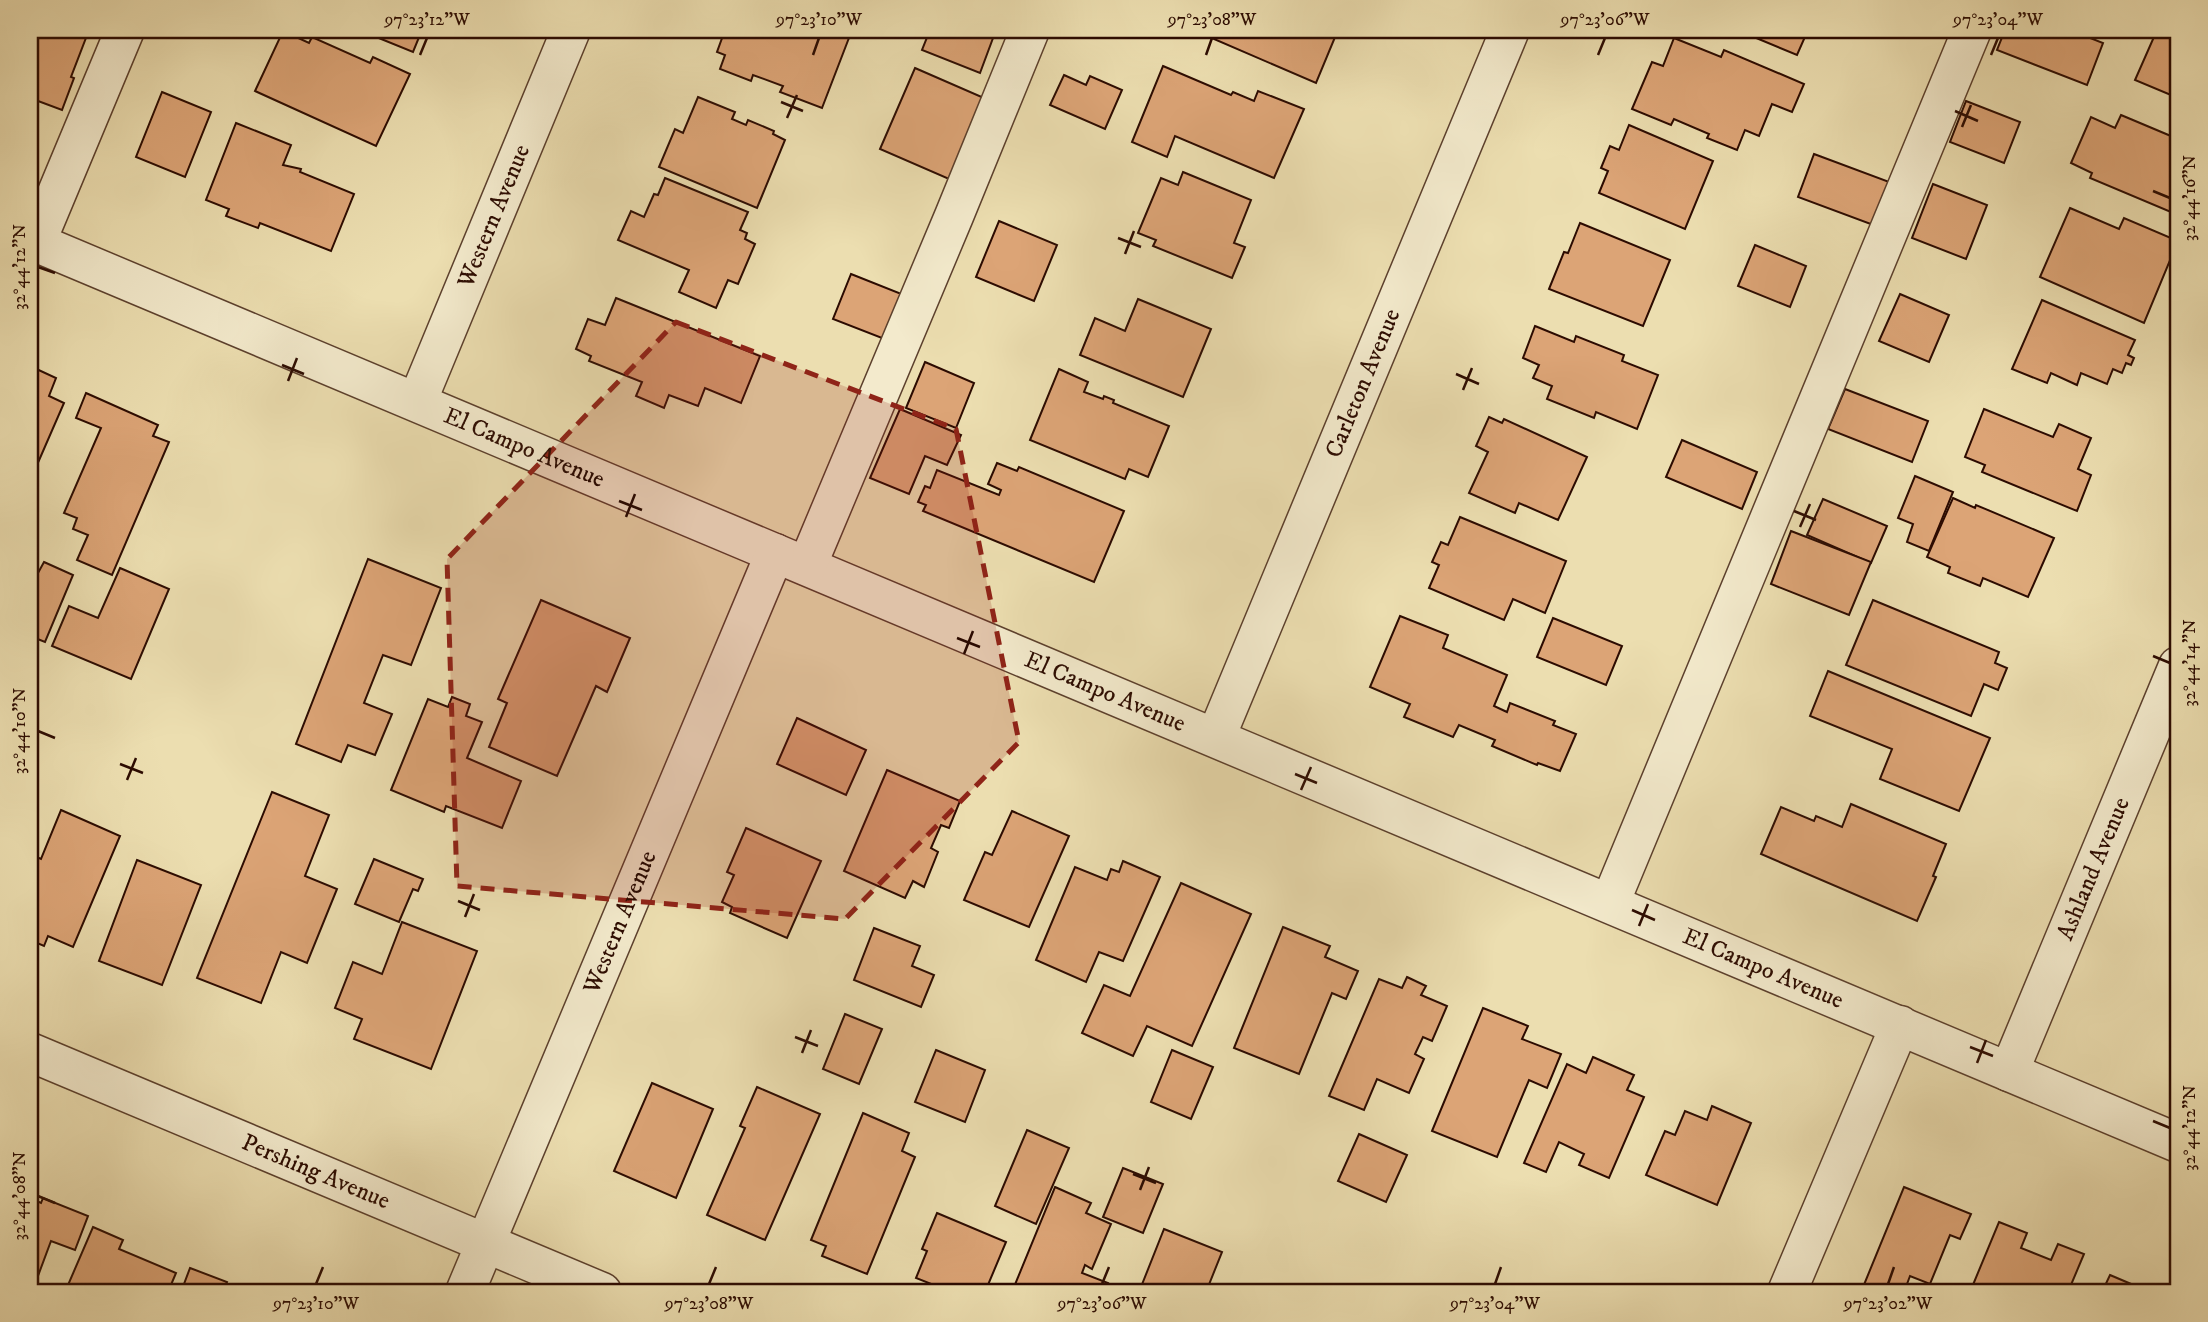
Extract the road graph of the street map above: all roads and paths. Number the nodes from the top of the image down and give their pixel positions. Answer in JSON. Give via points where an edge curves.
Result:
{"nodes":[{"id":1,"x":125,"y":30,"type":"edge"},
{"id":2,"x":570,"y":30,"type":"edge"},
{"id":3,"x":1030,"y":30,"type":"edge"},
{"id":4,"x":1510,"y":30,"type":"edge"},
{"id":5,"x":1972,"y":30,"type":"edge"},
{"id":6,"x":33,"y":241,"type":"edge"},
{"id":7,"x":417,"y":402,"type":"junction"},
{"id":8,"x":791,"y":559,"type":"junction"},
{"id":9,"x":2178,"y":666,"type":"edge"},
{"id":10,"x":1216,"y":737,"type":"junction"},
{"id":11,"x":1610,"y":903,"type":"junction"},
{"id":12,"x":1900,"y":1025,"type":"junction"},
{"id":13,"x":30,"y":1052,"type":"edge"},
{"id":14,"x":2009,"y":1072,"type":"junction"},
{"id":15,"x":2178,"y":1143,"type":"edge"},
{"id":16,"x":486,"y":1244,"type":"junction"},
{"id":17,"x":593,"y":1290,"type":"edge"},
{"id":18,"x":465,"y":1292,"type":"edge"},
{"id":19,"x":1787,"y":1292,"type":"edge"}],
"edges":[{"from":1,"to":6,"type":"street"},
{"from":2,"to":7,"type":"street","name":"Western Avenue"},
{"from":3,"to":8,"type":"street","name":"Western Avenue","via":[[954,216]]},
{"from":4,"to":10,"type":"street","name":"Carleton Avenue"},
{"from":5,"to":11,"type":"street"},
{"from":6,"to":7,"type":"street","name":"El Campo Avenue"},
{"from":7,"to":8,"type":"street","name":"El Campo Avenue"},
{"from":8,"to":10,"type":"street","name":"El Campo Avenue"},
{"from":8,"to":16,"type":"street","name":"Western Avenue"},
{"from":9,"to":14,"type":"street","name":"Ashland Avenue"},
{"from":10,"to":11,"type":"street","name":"El Campo Avenue"},
{"from":11,"to":12,"type":"street","name":"El Campo Avenue"},
{"from":12,"to":14,"type":"street","name":"El Campo Avenue"},
{"from":12,"to":19,"type":"street"},
{"from":13,"to":16,"type":"street","name":"Pershing Avenue"},
{"from":14,"to":15,"type":"street","name":"El Campo Avenue"},
{"from":16,"to":17,"type":"street","name":"Pershing Avenue"},
{"from":16,"to":18,"type":"street","name":"Western Avenue"}]}
